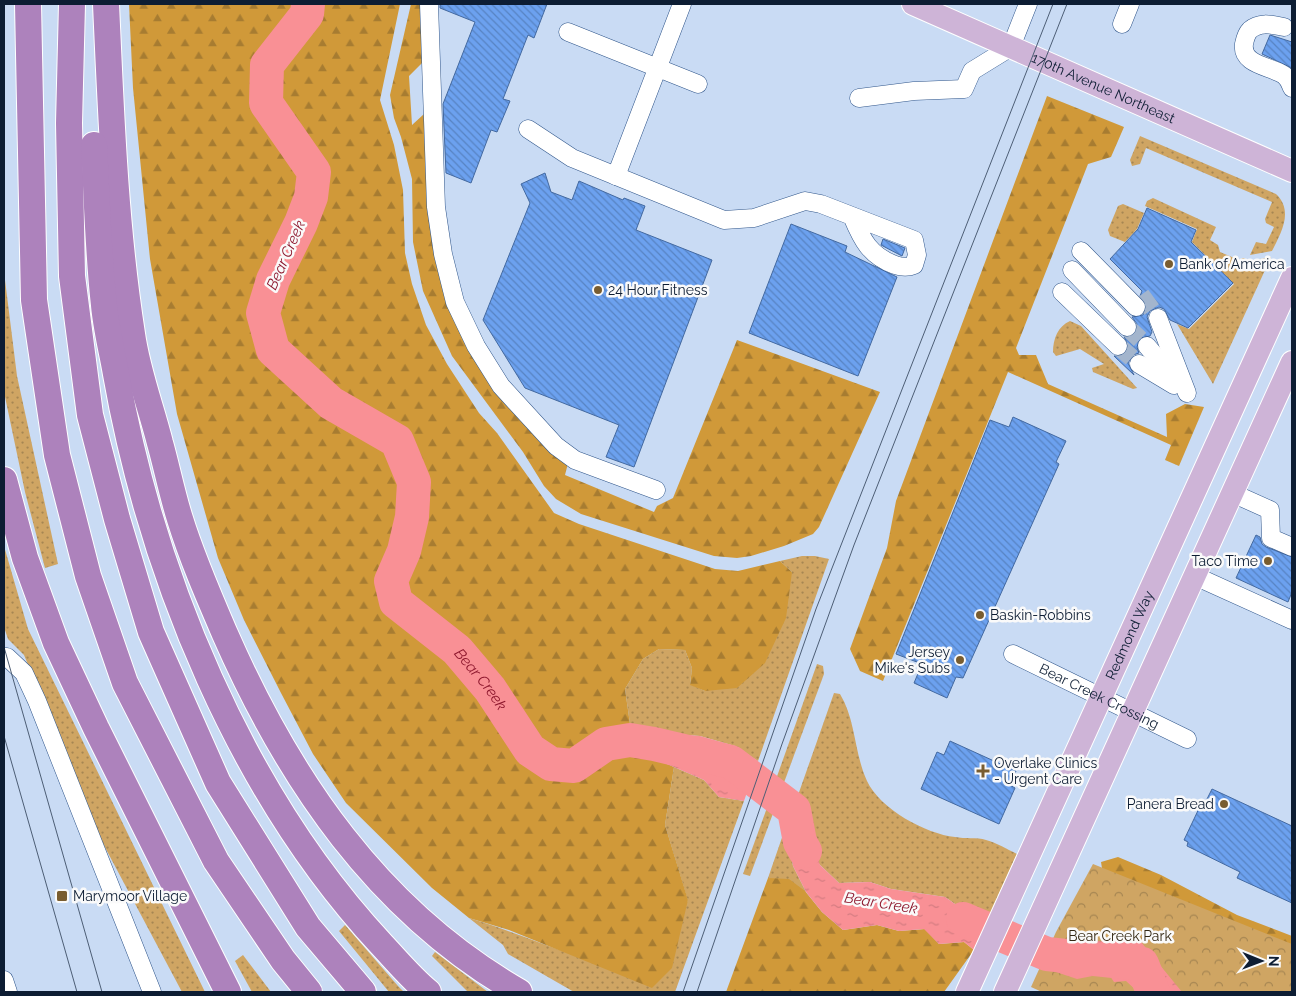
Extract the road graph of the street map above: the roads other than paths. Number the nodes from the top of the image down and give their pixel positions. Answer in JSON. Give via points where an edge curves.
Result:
{"nodes":[{"id":1,"x":28,"y":4,"type":"edge"},
{"id":2,"x":72,"y":4,"type":"edge"},
{"id":3,"x":91,"y":4,"type":"edge"},
{"id":4,"x":106,"y":4,"type":"edge"},
{"id":5,"x":429,"y":4,"type":"edge"},
{"id":6,"x":682,"y":4,"type":"edge"},
{"id":7,"x":913,"y":4,"type":"edge"},
{"id":8,"x":1028,"y":4,"type":"edge"},
{"id":9,"x":1130,"y":4,"type":"edge"},
{"id":10,"x":1122,"y":24,"type":"dead end"},
{"id":11,"x":1284,"y":27,"type":"dead end"},
{"id":12,"x":568,"y":32,"type":"dead end"},
{"id":13,"x":1012,"y":47,"type":"junction"},
{"id":14,"x":657,"y":68,"type":"junction"},
{"id":15,"x":698,"y":84,"type":"dead end"},
{"id":16,"x":1292,"y":88,"type":"edge"},
{"id":17,"x":859,"y":98,"type":"dead end"},
{"id":18,"x":528,"y":130,"type":"dead end"},
{"id":19,"x":1292,"y":171,"type":"edge"},
{"id":20,"x":616,"y":176,"type":"junction"},
{"id":21,"x":859,"y":219,"type":"junction"},
{"id":22,"x":1074,"y":266,"type":"junction"},
{"id":23,"x":1292,"y":278,"type":"edge"},
{"id":24,"x":1129,"y":322,"type":"junction"},
{"id":25,"x":1292,"y":362,"type":"edge"},
{"id":26,"x":1187,"y":394,"type":"joint"},
{"id":27,"x":4,"y":480,"type":"edge"},
{"id":28,"x":656,"y":490,"type":"dead end"},
{"id":29,"x":1232,"y":493,"type":"junction"},
{"id":30,"x":1285,"y":544,"type":"edge"},
{"id":31,"x":1195,"y":576,"type":"junction"},
{"id":32,"x":1292,"y":620,"type":"edge"},
{"id":33,"x":1013,"y":654,"type":"dead end"},
{"id":34,"x":4,"y":657,"type":"edge"},
{"id":35,"x":1102,"y":696,"type":"junction"},
{"id":36,"x":1133,"y":712,"type":"junction"},
{"id":37,"x":1187,"y":739,"type":"dead end"},
{"id":38,"x":4,"y":980,"type":"edge"},
{"id":39,"x":1009,"y":985,"type":"edge"},
{"id":40,"x":8,"y":992,"type":"edge"},
{"id":41,"x":152,"y":992,"type":"edge"},
{"id":42,"x":228,"y":992,"type":"edge"},
{"id":43,"x":310,"y":992,"type":"edge"},
{"id":44,"x":364,"y":992,"type":"edge"},
{"id":45,"x":428,"y":992,"type":"edge"},
{"id":46,"x":519,"y":992,"type":"edge"},
{"id":47,"x":967,"y":992,"type":"edge"}],
"edges":[{"from":1,"to":43,"type":"highway","via":[[34,300],[57,455],[88,576],[125,682],[216,861],[283,960]]},
{"from":2,"to":44,"type":"highway","via":[[69,122],[72,276],[90,415],[117,519],[151,632],[218,783],[308,926]]},
{"from":3,"to":45,"type":"highway","via":[[93,127],[104,306],[125,428],[158,547],[208,673],[254,769],[301,845],[358,918]]},
{"from":4,"to":46,"type":"highway","via":[[113,163],[132,336],[180,519],[218,619],[273,732],[313,798],[345,842],[422,922]]},
{"from":5,"to":28,"type":"street","via":[[436,207],[455,302],[471,337],[501,386],[556,446],[575,460]]},
{"from":6,"to":14,"type":"street"},
{"from":7,"to":13,"type":"main road","name":"170th Avenue Northeast"},
{"from":8,"to":13,"type":"street"},
{"from":9,"to":10,"type":"street"},
{"from":11,"to":16,"type":"street","via":[[1256,26],[1250,31],[1243,50],[1252,61],[1284,75]]},
{"from":12,"to":14,"type":"street"},
{"from":13,"to":17,"type":"street","via":[[972,71],[964,89]]},
{"from":13,"to":19,"type":"main road","name":"170th Avenue Northeast"},
{"from":14,"to":15,"type":"street"},
{"from":14,"to":20,"type":"street"},
{"from":18,"to":20,"type":"street","via":[[572,158]]},
{"from":20,"to":21,"type":"street","via":[[724,220],[754,218],[805,201]]},
{"from":21,"to":21,"type":"street","via":[[915,242],[916,261],[910,267],[901,267],[874,255],[865,245]]},
{"from":22,"to":24,"type":"street"},
{"from":22,"to":24,"type":"street"},
{"from":22,"to":24,"type":"street"},
{"from":23,"to":35,"type":"main road","name":"Redmond Way"},
{"from":25,"to":29,"type":"main road"},
{"from":26,"to":26,"type":"street","via":[[1148,341]]},
{"from":27,"to":42,"type":"highway","via":[[25,558],[56,643]]},
{"from":29,"to":30,"type":"street","via":[[1270,510],[1272,538]]},
{"from":29,"to":31,"type":"main road"},
{"from":31,"to":32,"type":"street"},
{"from":31,"to":36,"type":"main road"},
{"from":33,"to":35,"type":"street","name":"Bear Creek Crossing"},
{"from":34,"to":41,"type":"street","via":[[24,673],[37,701]]},
{"from":35,"to":36,"type":"street","name":"Bear Creek Crossing"},
{"from":35,"to":47,"type":"main road","name":"Redmond Way"},
{"from":36,"to":37,"type":"street","name":"Bear Creek Crossing"},
{"from":36,"to":39,"type":"main road"},
{"from":38,"to":40,"type":"street"}]}
